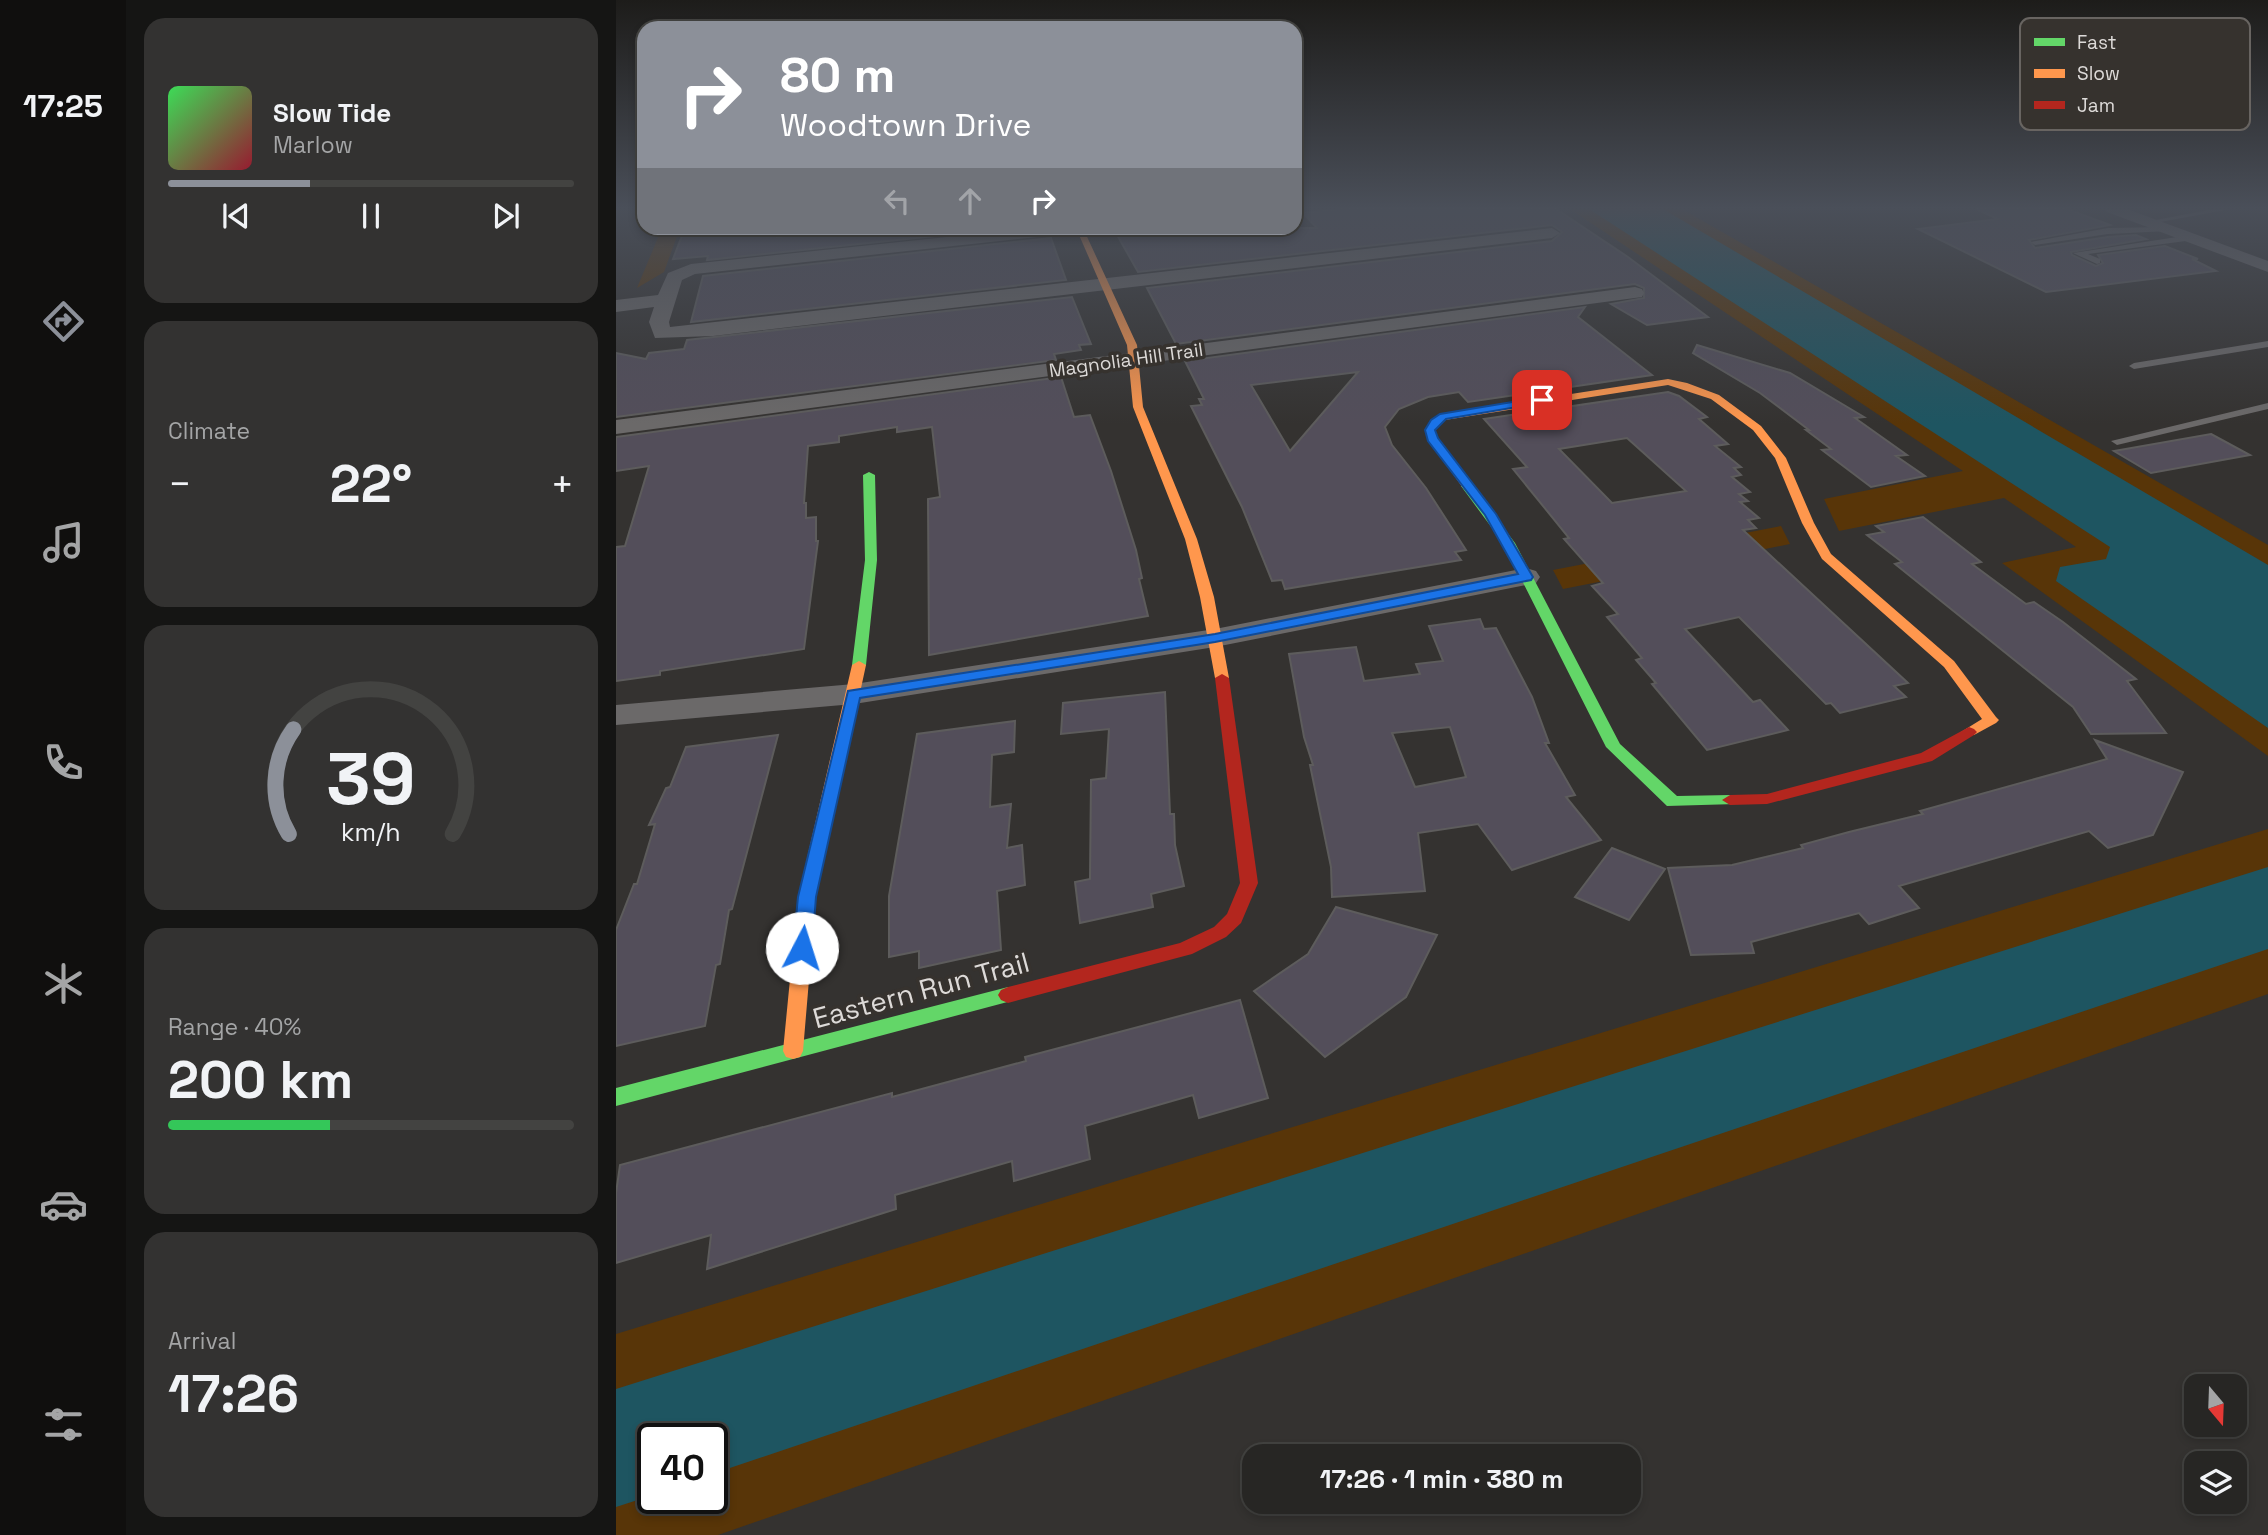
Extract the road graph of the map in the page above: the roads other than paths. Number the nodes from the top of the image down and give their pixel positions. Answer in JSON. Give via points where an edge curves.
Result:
{"nodes":[{"id":1,"x":673,"y":281,"type":"edge"},
{"id":2,"x":1103,"y":281,"type":"edge"},
{"id":3,"x":1143,"y":281,"type":"edge"},
{"id":4,"x":1105,"y":285,"type":"junction"},
{"id":5,"x":1635,"y":293,"type":"dead end"},
{"id":6,"x":666,"y":300,"type":"junction"},
{"id":7,"x":616,"y":306,"type":"edge"},
{"id":8,"x":2268,"y":344,"type":"edge"},
{"id":9,"x":1135,"y":359,"type":"junction"},
{"id":10,"x":2134,"y":366,"type":"dead end"},
{"id":11,"x":2268,"y":406,"type":"edge"},
{"id":12,"x":616,"y":427,"type":"edge"},
{"id":13,"x":2117,"y":441,"type":"dead end"},
{"id":14,"x":869,"y":475,"type":"dead end"},
{"id":15,"x":1526,"y":577,"type":"junction"},
{"id":16,"x":1215,"y":638,"type":"junction"},
{"id":17,"x":854,"y":694,"type":"junction"},
{"id":18,"x":616,"y":715,"type":"edge"},
{"id":19,"x":793,"y":1051,"type":"junction"},
{"id":20,"x":616,"y":1097,"type":"edge"}],
"edges":[{"from":1,"to":6,"type":"street"},
{"from":2,"to":4,"type":"street"},
{"from":3,"to":4,"type":"street"},
{"from":4,"to":6,"type":"street","via":[[662,334],[659,322]]},
{"from":4,"to":9,"type":"street"},
{"from":5,"to":9,"type":"street","name":"Magnolia Hill Trail"},
{"from":6,"to":7,"type":"street"},
{"from":8,"to":10,"type":"lane"},
{"from":9,"to":12,"type":"street","name":"Magnolia Hill Trail"},
{"from":9,"to":16,"type":"street","via":[[1138,407],[1191,539]]},
{"from":11,"to":13,"type":"lane"},
{"from":14,"to":17,"type":"street","via":[[871,560]]},
{"from":15,"to":15,"type":"street","via":[[1614,747],[1673,802],[1767,799],[1926,757],[1991,720],[1949,664],[1826,556],[1812,535],[1779,456],[1765,438],[1710,393],[1684,384],[1652,383],[1459,412],[1434,422],[1432,438],[1490,514]]},
{"from":15,"to":16,"type":"street"},
{"from":16,"to":17,"type":"street"},
{"from":16,"to":19,"type":"street","name":"Eastern Run Trail","via":[[1249,883],[1244,906],[1233,921],[1214,937],[1185,949]]},
{"from":17,"to":18,"type":"street"},
{"from":17,"to":19,"type":"street","via":[[807,897]]},
{"from":19,"to":20,"type":"street","name":"Eastern Run Trail"}]}
